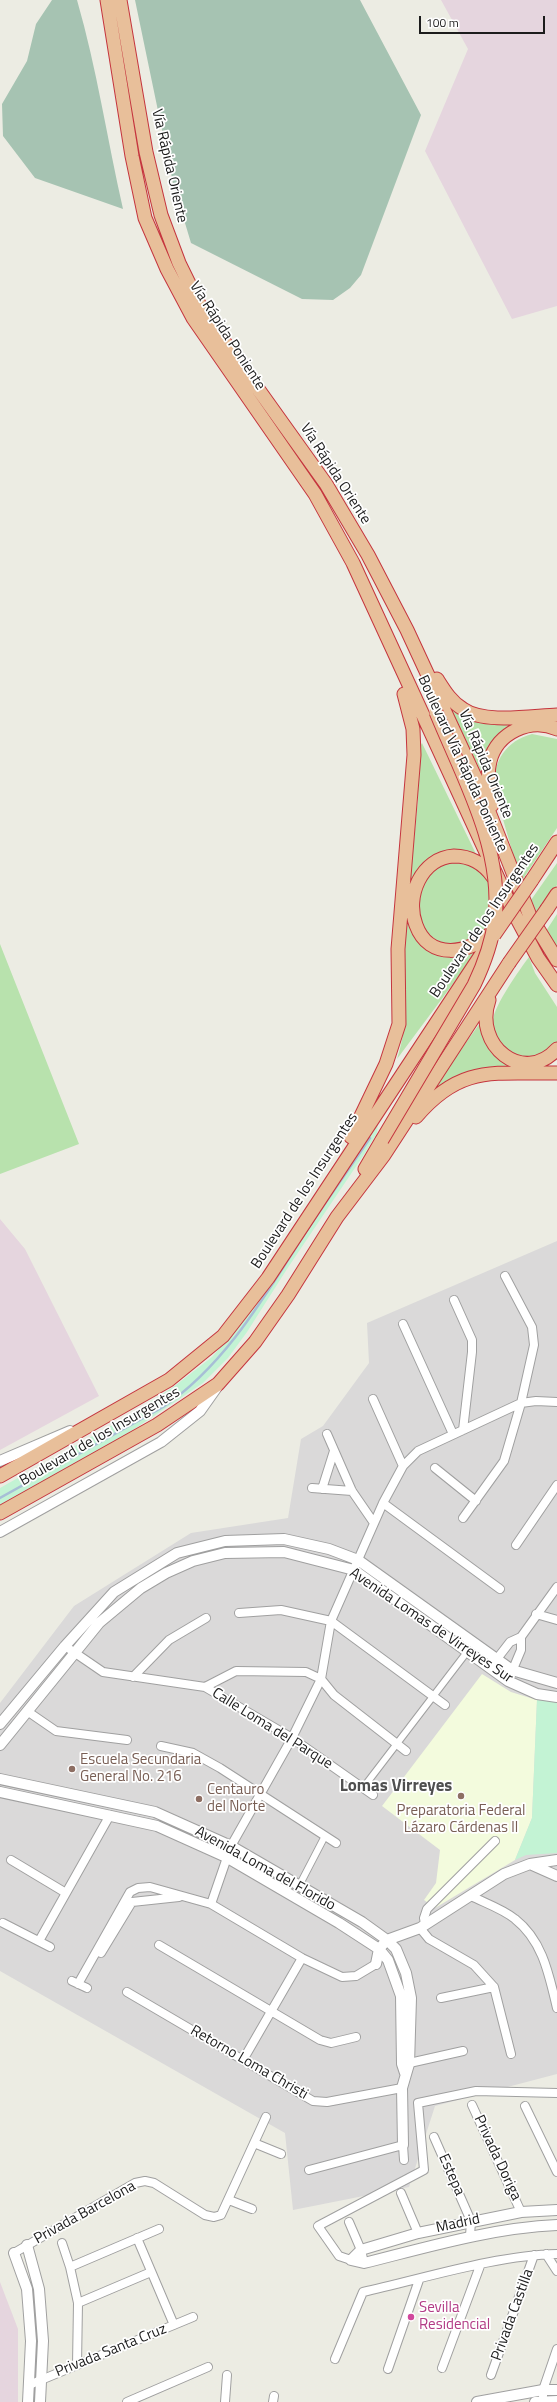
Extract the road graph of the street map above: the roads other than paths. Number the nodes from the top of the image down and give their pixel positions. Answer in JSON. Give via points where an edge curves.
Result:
{"nodes":[{"id":1,"x":107,"y":0,"type":"edge"},
{"id":2,"x":120,"y":0,"type":"edge"},
{"id":3,"x":368,"y":555,"type":"junction"},
{"id":4,"x":407,"y":630,"type":"junction"},
{"id":5,"x":386,"y":639,"type":"junction"},
{"id":6,"x":557,"y":715,"type":"edge"},
{"id":7,"x":557,"y":729,"type":"edge"},
{"id":8,"x":496,"y":829,"type":"junction"},
{"id":9,"x":557,"y":842,"type":"edge"},
{"id":10,"x":557,"y":894,"type":"edge"},
{"id":11,"x":508,"y":900,"type":"junction"},
{"id":12,"x":486,"y":943,"type":"junction"},
{"id":13,"x":557,"y":960,"type":"edge"},
{"id":14,"x":499,"y":981,"type":"junction"},
{"id":15,"x":556,"y":985,"type":"edge"},
{"id":16,"x":557,"y":1049,"type":"edge"},
{"id":17,"x":557,"y":1073,"type":"edge"},
{"id":18,"x":384,"y":1155,"type":"junction"},
{"id":19,"x":319,"y":1198,"type":"junction"},
{"id":20,"x":337,"y":1217,"type":"junction"},
{"id":21,"x":505,"y":1276,"type":"dead end"},
{"id":22,"x":454,"y":1300,"type":"dead end"},
{"id":23,"x":403,"y":1324,"type":"dead end"},
{"id":24,"x":218,"y":1384,"type":"junction"},
{"id":25,"x":373,"y":1399,"type":"dead end"},
{"id":26,"x":557,"y":1402,"type":"edge"},
{"id":27,"x":521,"y":1403,"type":"junction"},
{"id":28,"x":102,"y":1420,"type":"junction"},
{"id":29,"x":463,"y":1430,"type":"junction"},
{"id":30,"x":327,"y":1434,"type":"dead end"},
{"id":31,"x":453,"y":1434,"type":"junction"},
{"id":32,"x":334,"y":1451,"type":"junction"},
{"id":33,"x":0,"y":1461,"type":"edge"},
{"id":34,"x":403,"y":1466,"type":"junction"},
{"id":35,"x":435,"y":1468,"type":"dead end"},
{"id":36,"x":0,"y":1476,"type":"edge"},
{"id":37,"x":557,"y":1485,"type":"edge"},
{"id":38,"x":312,"y":1488,"type":"dead end"},
{"id":39,"x":322,"y":1489,"type":"junction"},
{"id":40,"x":352,"y":1491,"type":"junction"},
{"id":41,"x":476,"y":1501,"type":"junction"},
{"id":42,"x":383,"y":1503,"type":"junction"},
{"id":43,"x":0,"y":1513,"type":"edge"},
{"id":44,"x":463,"y":1518,"type":"dead end"},
{"id":45,"x":374,"y":1523,"type":"junction"},
{"id":46,"x":0,"y":1532,"type":"edge"},
{"id":47,"x":516,"y":1545,"type":"dead end"},
{"id":48,"x":358,"y":1560,"type":"junction"},
{"id":49,"x":354,"y":1570,"type":"junction"},
{"id":50,"x":557,"y":1587,"type":"edge"},
{"id":51,"x":500,"y":1588,"type":"dead end"},
{"id":52,"x":239,"y":1613,"type":"dead end"},
{"id":53,"x":536,"y":1614,"type":"junction"},
{"id":54,"x":206,"y":1618,"type":"dead end"},
{"id":55,"x":557,"y":1620,"type":"edge"},
{"id":56,"x":331,"y":1621,"type":"junction"},
{"id":57,"x":521,"y":1637,"type":"junction"},
{"id":58,"x":65,"y":1646,"type":"junction"},
{"id":59,"x":467,"y":1652,"type":"junction"},
{"id":60,"x":74,"y":1654,"type":"junction"},
{"id":61,"x":497,"y":1658,"type":"junction"},
{"id":62,"x":489,"y":1668,"type":"junction"},
{"id":63,"x":512,"y":1670,"type":"junction"},
{"id":64,"x":132,"y":1677,"type":"junction"},
{"id":65,"x":321,"y":1679,"type":"junction"},
{"id":66,"x":508,"y":1681,"type":"junction"},
{"id":67,"x":557,"y":1683,"type":"edge"},
{"id":68,"x":205,"y":1687,"type":"junction"},
{"id":69,"x":433,"y":1697,"type":"junction"},
{"id":70,"x":557,"y":1697,"type":"edge"},
{"id":71,"x":445,"y":1705,"type":"dead end"},
{"id":72,"x":27,"y":1711,"type":"junction"},
{"id":73,"x":0,"y":1724,"type":"edge"},
{"id":74,"x":292,"y":1738,"type":"junction"},
{"id":75,"x":127,"y":1740,"type":"dead end"},
{"id":76,"x":396,"y":1744,"type":"junction"},
{"id":77,"x":0,"y":1745,"type":"edge"},
{"id":78,"x":161,"y":1746,"type":"dead end"},
{"id":79,"x":406,"y":1751,"type":"dead end"},
{"id":80,"x":0,"y":1779,"type":"edge"},
{"id":81,"x":364,"y":1788,"type":"junction"},
{"id":82,"x":0,"y":1792,"type":"edge"},
{"id":83,"x":260,"y":1794,"type":"junction"},
{"id":84,"x":373,"y":1795,"type":"dead end"},
{"id":85,"x":110,"y":1815,"type":"junction"},
{"id":86,"x":325,"y":1836,"type":"junction"},
{"id":87,"x":495,"y":1841,"type":"dead end"},
{"id":88,"x":336,"y":1843,"type":"dead end"},
{"id":89,"x":231,"y":1846,"type":"junction"},
{"id":90,"x":226,"y":1857,"type":"junction"},
{"id":91,"x":11,"y":1860,"type":"dead end"},
{"id":92,"x":557,"y":1860,"type":"edge"},
{"id":93,"x":530,"y":1864,"type":"junction"},
{"id":94,"x":557,"y":1876,"type":"edge"},
{"id":95,"x":299,"y":1886,"type":"junction"},
{"id":96,"x":66,"y":1892,"type":"junction"},
{"id":97,"x":471,"y":1896,"type":"junction"},
{"id":98,"x":179,"y":1897,"type":"junction"},
{"id":99,"x":211,"y":1904,"type":"junction"},
{"id":100,"x":3,"y":1923,"type":"dead end"},
{"id":101,"x":422,"y":1926,"type":"junction"},
{"id":102,"x":405,"y":1933,"type":"junction"},
{"id":103,"x":387,"y":1940,"type":"junction"},
{"id":104,"x":39,"y":1942,"type":"junction"},
{"id":105,"x":159,"y":1945,"type":"dead end"},
{"id":106,"x":50,"y":1947,"type":"dead end"},
{"id":107,"x":379,"y":1949,"type":"junction"},
{"id":108,"x":396,"y":1950,"type":"junction"},
{"id":109,"x":302,"y":1958,"type":"junction"},
{"id":110,"x":388,"y":1960,"type":"junction"},
{"id":111,"x":376,"y":1964,"type":"junction"},
{"id":112,"x":494,"y":1987,"type":"junction"},
{"id":113,"x":127,"y":1992,"type":"dead end"},
{"id":114,"x":441,"y":1998,"type":"dead end"},
{"id":115,"x":557,"y":2008,"type":"edge"},
{"id":116,"x":272,"y":2011,"type":"junction"},
{"id":117,"x":356,"y":2037,"type":"dead end"},
{"id":118,"x":463,"y":2051,"type":"dead end"},
{"id":119,"x":511,"y":2054,"type":"dead end"},
{"id":120,"x":243,"y":2060,"type":"junction"},
{"id":121,"x":405,"y":2067,"type":"junction"},
{"id":122,"x":402,"y":2088,"type":"junction"},
{"id":123,"x":557,"y":2093,"type":"edge"},
{"id":124,"x":472,"y":2105,"type":"dead end"},
{"id":125,"x":525,"y":2106,"type":"dead end"},
{"id":126,"x":266,"y":2117,"type":"dead end"},
{"id":127,"x":434,"y":2137,"type":"dead end"},
{"id":128,"x":254,"y":2143,"type":"junction"},
{"id":129,"x":403,"y":2145,"type":"junction"},
{"id":130,"x":281,"y":2154,"type":"dead end"},
{"id":131,"x":404,"y":2160,"type":"dead end"},
{"id":132,"x":309,"y":2170,"type":"dead end"},
{"id":133,"x":557,"y":2172,"type":"edge"},
{"id":134,"x":401,"y":2193,"type":"dead end"},
{"id":135,"x":229,"y":2200,"type":"junction"},
{"id":136,"x":252,"y":2209,"type":"dead end"},
{"id":137,"x":557,"y":2210,"type":"edge"},
{"id":138,"x":521,"y":2212,"type":"junction"},
{"id":139,"x":471,"y":2221,"type":"junction"},
{"id":140,"x":349,"y":2222,"type":"dead end"},
{"id":141,"x":557,"y":2225,"type":"edge"},
{"id":142,"x":159,"y":2229,"type":"dead end"},
{"id":143,"x":418,"y":2233,"type":"junction"},
{"id":144,"x":470,"y":2236,"type":"junction"},
{"id":145,"x":137,"y":2238,"type":"junction"},
{"id":146,"x":62,"y":2243,"type":"dead end"},
{"id":147,"x":27,"y":2245,"type":"junction"},
{"id":148,"x":361,"y":2250,"type":"junction"},
{"id":149,"x":14,"y":2253,"type":"joint"},
{"id":150,"x":546,"y":2254,"type":"junction"},
{"id":151,"x":557,"y":2254,"type":"edge"},
{"id":152,"x":534,"y":2255,"type":"junction"},
{"id":153,"x":351,"y":2260,"type":"junction"},
{"id":154,"x":364,"y":2263,"type":"junction"},
{"id":155,"x":480,"y":2266,"type":"junction"},
{"id":156,"x":70,"y":2267,"type":"junction"},
{"id":157,"x":557,"y":2271,"type":"edge"},
{"id":158,"x":151,"y":2272,"type":"junction"},
{"id":159,"x":419,"y":2280,"type":"junction"},
{"id":160,"x":78,"y":2303,"type":"junction"},
{"id":161,"x":193,"y":2317,"type":"dead end"},
{"id":162,"x":174,"y":2325,"type":"junction"},
{"id":163,"x":557,"y":2349,"type":"edge"},
{"id":164,"x":335,"y":2359,"type":"dead end"},
{"id":165,"x":77,"y":2365,"type":"junction"},
{"id":166,"x":208,"y":2367,"type":"dead end"},
{"id":167,"x":442,"y":2368,"type":"dead end"},
{"id":168,"x":388,"y":2369,"type":"dead end"},
{"id":169,"x":227,"y":2375,"type":"dead end"},
{"id":170,"x":491,"y":2375,"type":"dead end"},
{"id":171,"x":41,"y":2380,"type":"junction"},
{"id":172,"x":29,"y":2385,"type":"junction"},
{"id":173,"x":543,"y":2390,"type":"junction"},
{"id":174,"x":557,"y":2390,"type":"edge"},
{"id":175,"x":539,"y":2401,"type":"edge"},
{"id":176,"x":557,"y":2401,"type":"edge"},
{"id":177,"x":28,"y":2402,"type":"edge"},
{"id":178,"x":40,"y":2402,"type":"edge"},
{"id":179,"x":127,"y":2402,"type":"edge"},
{"id":180,"x":225,"y":2402,"type":"edge"},
{"id":181,"x":477,"y":2402,"type":"edge"}],
"edges":[{"from":1,"to":5,"type":"highway","name":"Vía Rápida Poniente","via":[[132,156],[145,218],[166,269],[193,318],[315,494],[353,563]]},
{"from":2,"to":3,"type":"highway","name":"Vía Rápida Oriente","via":[[146,152],[161,216],[180,264],[203,312],[326,484]]},
{"from":3,"to":4,"type":"highway","name":"Vía Rápida Oriente"},
{"from":3,"to":20,"type":"highway","bridge":true,"via":[[436,712],[487,843],[496,884],[495,919],[487,953],[474,985]]},
{"from":4,"to":6,"type":"highway","via":[[448,696],[466,711],[487,717]]},
{"from":4,"to":8,"type":"highway","name":"Vía Rápida Oriente","via":[[476,779]]},
{"from":5,"to":11,"type":"highway","name":"Boulevard Vía Rápida Poniente"},
{"from":5,"to":19,"type":"highway","via":[[409,710],[414,742],[414,770],[398,949],[399,1024],[370,1101]]},
{"from":7,"to":8,"type":"highway","via":[[543,725],[525,726],[510,734],[497,747],[490,761],[488,776]]},
{"from":8,"to":13,"type":"highway","name":"Vía Rápida Oriente","via":[[525,904]]},
{"from":9,"to":12,"type":"highway","name":"Boulevard de los Insurgentes","bridge":true},
{"from":10,"to":14,"type":"highway","name":"Boulevard de los Insurgentes","bridge":true},
{"from":11,"to":12,"type":"highway","via":[[485,868],[469,858],[445,858],[430,865],[422,875],[415,890],[413,908],[415,925],[423,938],[438,948],[450,951]]},
{"from":11,"to":15,"type":"highway","name":"Boulevard Vía Rápida Poniente"},
{"from":12,"to":19,"type":"highway","name":"Boulevard de los Insurgentes"},
{"from":14,"to":16,"type":"highway","via":[[485,1018],[487,1032],[496,1049],[511,1059],[530,1062],[546,1058]]},
{"from":14,"to":18,"type":"highway","name":"Boulevard de los Insurgentes"},
{"from":17,"to":18,"type":"highway","via":[[480,1075],[458,1081],[432,1101]]},
{"from":18,"to":20,"type":"highway","name":"Boulevard de los Insurgentes"},
{"from":19,"to":28,"type":"highway","name":"Boulevard de los Insurgentes","via":[[268,1278],[222,1336],[169,1380]]},
{"from":20,"to":24,"type":"highway","name":"Boulevard de los Insurgentes","via":[[272,1319]]},
{"from":21,"to":27,"type":"street","via":[[532,1327],[534,1345]]},
{"from":22,"to":29,"type":"street","via":[[472,1340]]},
{"from":23,"to":31,"type":"street"},
{"from":24,"to":43,"type":"highway","name":"Boulevard de los Insurgentes","via":[[157,1425]]},
{"from":24,"to":46,"type":"street","via":[[200,1411],[161,1442]]},
{"from":25,"to":34,"type":"street"},
{"from":26,"to":27,"type":"street"},
{"from":27,"to":29,"type":"street"},
{"from":27,"to":41,"type":"street","via":[[504,1461]]},
{"from":28,"to":33,"type":"street","via":[[90,1422]]},
{"from":28,"to":36,"type":"highway","name":"Boulevard de los Insurgentes"},
{"from":29,"to":31,"type":"street"},
{"from":30,"to":32,"type":"street"},
{"from":31,"to":34,"type":"street","via":[[418,1451]]},
{"from":32,"to":39,"type":"street"},
{"from":32,"to":40,"type":"street"},
{"from":34,"to":42,"type":"street"},
{"from":35,"to":41,"type":"street"},
{"from":37,"to":47,"type":"street"},
{"from":38,"to":39,"type":"street"},
{"from":39,"to":40,"type":"street"},
{"from":40,"to":45,"type":"street"},
{"from":41,"to":44,"type":"street"},
{"from":42,"to":45,"type":"street"},
{"from":42,"to":51,"type":"street"},
{"from":45,"to":48,"type":"street"},
{"from":48,"to":49,"type":"street"},
{"from":48,"to":58,"type":"street","name":"Avenida Lomas de Virreyes Sur","via":[[329,1549],[284,1539],[224,1541],[200,1546],[177,1553],[114,1592]]},
{"from":48,"to":61,"type":"street","name":"Avenida Lomas de Virreyes Sur"},
{"from":49,"to":56,"type":"street"},
{"from":49,"to":59,"type":"street","name":"Avenida Lomas de Virreyes Sur"},
{"from":49,"to":60,"type":"street","name":"Avenida Lomas de Virreyes Sur","via":[[284,1552],[225,1553],[193,1561],[141,1588],[99,1623]]},
{"from":50,"to":53,"type":"street"},
{"from":52,"to":56,"type":"street","via":[[281,1610]]},
{"from":53,"to":55,"type":"street"},
{"from":53,"to":57,"type":"street"},
{"from":54,"to":64,"type":"street","via":[[169,1640]]},
{"from":56,"to":65,"type":"street"},
{"from":56,"to":69,"type":"street"},
{"from":57,"to":61,"type":"street","via":[[510,1642]]},
{"from":57,"to":63,"type":"street","via":[[521,1650]]},
{"from":58,"to":60,"type":"street","name":"Calle Loma del Parque"},
{"from":58,"to":73,"type":"street","name":"Avenida Lomas de Virreyes Sur"},
{"from":59,"to":62,"type":"street","name":"Avenida Lomas de Virreyes Sur"},
{"from":59,"to":69,"type":"street"},
{"from":60,"to":64,"type":"street","name":"Calle Loma del Parque","via":[[103,1672]]},
{"from":60,"to":72,"type":"street","name":"Avenida Lomas de Virreyes Sur"},
{"from":61,"to":62,"type":"street"},
{"from":61,"to":63,"type":"street","name":"Avenida Lomas de Virreyes Sur"},
{"from":62,"to":66,"type":"street","name":"Avenida Lomas de Virreyes Sur"},
{"from":63,"to":66,"type":"street"},
{"from":63,"to":67,"type":"street","name":"Avenida Lomas de Virreyes Sur"},
{"from":64,"to":68,"type":"street","name":"Calle Loma del Parque"},
{"from":65,"to":68,"type":"street","via":[[306,1672],[236,1671]]},
{"from":65,"to":74,"type":"street"},
{"from":65,"to":76,"type":"street","via":[[334,1695]]},
{"from":66,"to":70,"type":"street","name":"Avenida Lomas de Virreyes Sur","via":[[537,1694]]},
{"from":68,"to":74,"type":"street","name":"Calle Loma del Parque"},
{"from":69,"to":71,"type":"street"},
{"from":69,"to":76,"type":"street"},
{"from":72,"to":75,"type":"street","via":[[56,1731]]},
{"from":72,"to":77,"type":"street","name":"Avenida Lomas de Virreyes Sur"},
{"from":74,"to":81,"type":"street","name":"Calle Loma del Parque"},
{"from":74,"to":83,"type":"street"},
{"from":76,"to":79,"type":"street"},
{"from":76,"to":81,"type":"street"},
{"from":78,"to":83,"type":"street","via":[[193,1753]]},
{"from":80,"to":89,"type":"street","name":"Avenida Loma del Florido","via":[[155,1812]]},
{"from":81,"to":84,"type":"street","name":"Calle Loma del Parque"},
{"from":82,"to":85,"type":"street","name":"Avenida Loma del Florido"},
{"from":83,"to":86,"type":"street"},
{"from":83,"to":89,"type":"street"},
{"from":85,"to":90,"type":"street","name":"Avenida Loma del Florido","via":[[157,1826]]},
{"from":85,"to":96,"type":"street"},
{"from":86,"to":88,"type":"street"},
{"from":86,"to":95,"type":"street"},
{"from":87,"to":101,"type":"street","via":[[427,1909]]},
{"from":89,"to":90,"type":"street"},
{"from":89,"to":95,"type":"street","name":"Avenida Loma del Florido"},
{"from":90,"to":99,"type":"street"},
{"from":90,"to":107,"type":"street","name":"Avenida Loma del Florido"},
{"from":91,"to":96,"type":"street"},
{"from":92,"to":93,"type":"street"},
{"from":93,"to":94,"type":"street"},
{"from":93,"to":97,"type":"street","via":[[504,1874]]},
{"from":95,"to":103,"type":"street","name":"Avenida Loma del Florido","via":[[362,1922]]},
{"from":96,"to":104,"type":"street"},
{"from":97,"to":101,"type":"street"},
{"from":97,"to":115,"type":"street","via":[[514,1918],[528,1932],[546,1961]]},
{"from":98,"to":98,"type":"street","via":[[167,1891],[150,1888],[138,1888],[130,1892],[79,1985],[132,1902]]},
{"from":98,"to":99,"type":"street"},
{"from":99,"to":109,"type":"street"},
{"from":100,"to":104,"type":"street"},
{"from":101,"to":102,"type":"street"},
{"from":101,"to":112,"type":"street","via":[[429,1939],[474,1965]]},
{"from":102,"to":103,"type":"street"},
{"from":102,"to":108,"type":"street"},
{"from":103,"to":107,"type":"street"},
{"from":103,"to":108,"type":"street","name":"Avenida Loma del Florido"},
{"from":104,"to":106,"type":"street"},
{"from":105,"to":116,"type":"street"},
{"from":107,"to":110,"type":"street","name":"Avenida Loma del Florido"},
{"from":107,"to":111,"type":"street"},
{"from":108,"to":110,"type":"street"},
{"from":108,"to":121,"type":"street","name":"Avenida Loma del Florido","via":[[406,1973],[411,1998]]},
{"from":109,"to":111,"type":"street","via":[[342,1977],[356,1976]]},
{"from":109,"to":116,"type":"street"},
{"from":110,"to":111,"type":"street"},
{"from":110,"to":121,"type":"street","name":"Avenida Loma del Florido","via":[[403,2009]]},
{"from":112,"to":114,"type":"street"},
{"from":112,"to":119,"type":"street"},
{"from":113,"to":120,"type":"street","name":"Retorno Loma Christi"},
{"from":116,"to":117,"type":"street","via":[[320,2040],[331,2043]]},
{"from":116,"to":120,"type":"street"},
{"from":118,"to":121,"type":"street"},
{"from":120,"to":122,"type":"street","name":"Retorno Loma Christi","via":[[313,2101],[326,2102]]},
{"from":121,"to":122,"type":"street","name":"Avenida Loma del Florido"},
{"from":122,"to":129,"type":"street","name":"Avenida Loma del Florido"},
{"from":123,"to":153,"type":"street","via":[[476,2091],[418,2104],[424,2170],[318,2226],[339,2256]]},
{"from":124,"to":138,"type":"street","name":"Privada Doriga"},
{"from":125,"to":133,"type":"street"},
{"from":126,"to":128,"type":"street"},
{"from":127,"to":139,"type":"street","name":"Estepa"},
{"from":128,"to":130,"type":"street"},
{"from":128,"to":135,"type":"street"},
{"from":129,"to":131,"type":"street"},
{"from":129,"to":132,"type":"street"},
{"from":134,"to":143,"type":"street"},
{"from":135,"to":136,"type":"street"},
{"from":135,"to":147,"type":"street","name":"Privada Barcelona","via":[[222,2215],[214,2217],[205,2215],[154,2183],[135,2183]]},
{"from":137,"to":138,"type":"street","name":"Madrid"},
{"from":138,"to":139,"type":"street","name":"Madrid"},
{"from":139,"to":143,"type":"street","name":"Madrid"},
{"from":139,"to":144,"type":"street","name":"Estepa"},
{"from":140,"to":148,"type":"street"},
{"from":141,"to":144,"type":"street","name":"Madrid","via":[[524,2226]]},
{"from":142,"to":145,"type":"street"},
{"from":143,"to":148,"type":"street","name":"Madrid"},
{"from":144,"to":154,"type":"street","name":"Madrid"},
{"from":145,"to":156,"type":"street"},
{"from":145,"to":158,"type":"street"},
{"from":146,"to":156,"type":"street"},
{"from":147,"to":149,"type":"street","name":"Privada Barcelona"},
{"from":147,"to":171,"type":"street","via":[[39,2289],[43,2341]]},
{"from":148,"to":153,"type":"street"},
{"from":148,"to":154,"type":"street"},
{"from":149,"to":172,"type":"street","via":[[27,2289],[31,2341]]},
{"from":150,"to":151,"type":"street","name":"Privada Castilla"},
{"from":150,"to":152,"type":"street","name":"Privada Castilla"},
{"from":150,"to":157,"type":"street","name":"Privada Castilla"},
{"from":152,"to":155,"type":"street","name":"Privada Castilla"},
{"from":152,"to":170,"type":"street","name":"Privada Castilla"},
{"from":153,"to":154,"type":"street"},
{"from":155,"to":159,"type":"street","name":"Privada Castilla"},
{"from":155,"to":167,"type":"street"},
{"from":156,"to":160,"type":"street"},
{"from":158,"to":160,"type":"street"},
{"from":158,"to":162,"type":"street"},
{"from":159,"to":164,"type":"street","name":"Privada Castilla","via":[[363,2292]]},
{"from":159,"to":168,"type":"street"},
{"from":160,"to":165,"type":"street"},
{"from":161,"to":162,"type":"street","name":"Privada Santa Cruz"},
{"from":162,"to":165,"type":"street","name":"Privada Santa Cruz"},
{"from":163,"to":173,"type":"street"},
{"from":165,"to":171,"type":"street","name":"Privada Santa Cruz"},
{"from":166,"to":179,"type":"street"},
{"from":169,"to":180,"type":"street"},
{"from":171,"to":172,"type":"street","name":"Privada Santa Cruz"},
{"from":171,"to":178,"type":"street"},
{"from":172,"to":177,"type":"street"},
{"from":173,"to":174,"type":"street"},
{"from":173,"to":175,"type":"street"},
{"from":173,"to":181,"type":"street"},
{"from":175,"to":176,"type":"street"}]}
